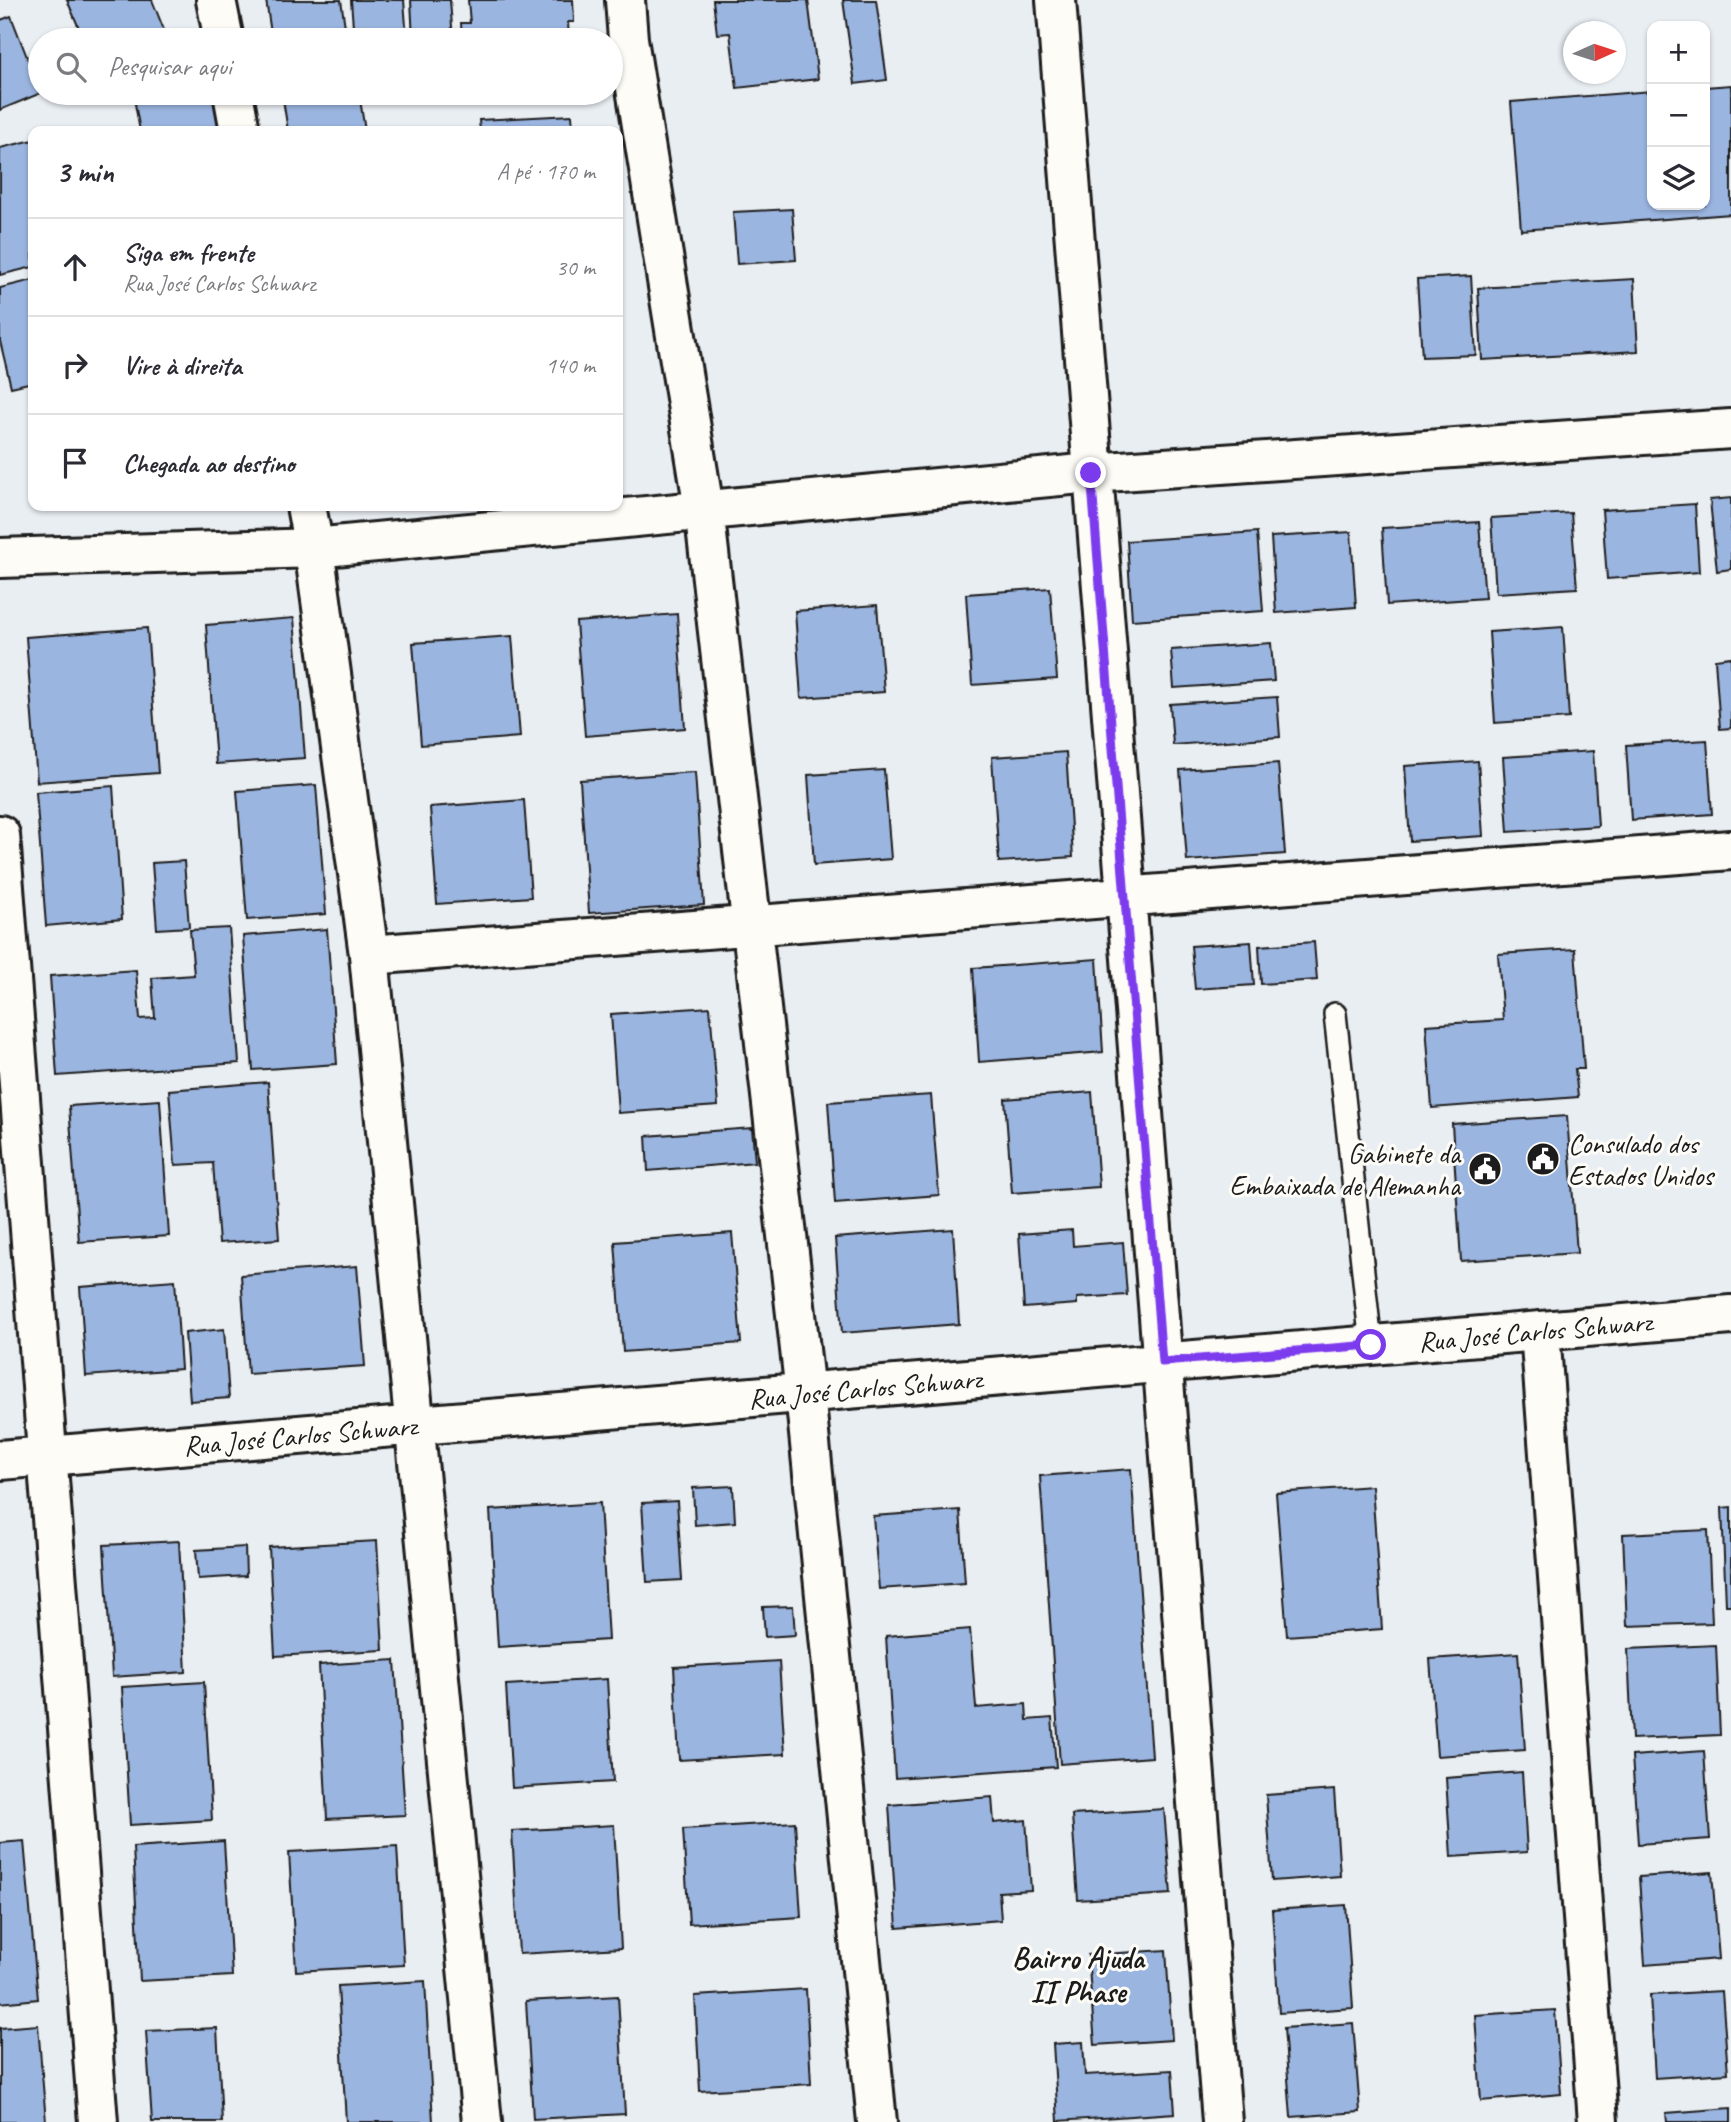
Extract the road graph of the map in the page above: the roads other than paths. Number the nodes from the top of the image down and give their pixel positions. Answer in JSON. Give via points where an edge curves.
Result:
{"nodes":[{"id":1,"x":216,"y":0,"type":"edge"},
{"id":2,"x":625,"y":0,"type":"edge"},
{"id":3,"x":1056,"y":0,"type":"edge"},
{"id":4,"x":222,"y":28,"type":"edge"},
{"id":5,"x":235,"y":105,"type":"edge"},
{"id":6,"x":239,"y":126,"type":"edge"},
{"id":7,"x":1731,"y":429,"type":"edge"},
{"id":8,"x":1091,"y":473,"type":"junction"},
{"id":9,"x":704,"y":509,"type":"junction"},
{"id":10,"x":307,"y":511,"type":"edge"},
{"id":11,"x":314,"y":548,"type":"junction"},
{"id":12,"x":0,"y":558,"type":"edge"},
{"id":13,"x":0,"y":835,"type":"edge"},
{"id":14,"x":1731,"y":849,"type":"edge"},
{"id":15,"x":1125,"y":896,"type":"junction"},
{"id":16,"x":751,"y":926,"type":"junction"},
{"id":17,"x":369,"y":955,"type":"junction"},
{"id":18,"x":1335,"y":1013,"type":"dead end"},
{"id":19,"x":1731,"y":1315,"type":"edge"},
{"id":20,"x":1540,"y":1331,"type":"junction"},
{"id":21,"x":1371,"y":1345,"type":"junction"},
{"id":22,"x":1162,"y":1362,"type":"junction"},
{"id":23,"x":805,"y":1393,"type":"junction"},
{"id":24,"x":415,"y":1426,"type":"junction"},
{"id":25,"x":47,"y":1456,"type":"junction"},
{"id":26,"x":0,"y":1460,"type":"edge"},
{"id":27,"x":98,"y":2122,"type":"edge"},
{"id":28,"x":482,"y":2122,"type":"edge"},
{"id":29,"x":877,"y":2122,"type":"edge"},
{"id":30,"x":1222,"y":2122,"type":"edge"},
{"id":31,"x":1598,"y":2122,"type":"edge"}],
"edges":[{"from":1,"to":4,"type":"street"},
{"from":2,"to":9,"type":"street"},
{"from":3,"to":8,"type":"street"},
{"from":5,"to":6,"type":"street"},
{"from":7,"to":8,"type":"street"},
{"from":8,"to":9,"type":"street"},
{"from":8,"to":15,"type":"street"},
{"from":9,"to":11,"type":"street"},
{"from":9,"to":16,"type":"street"},
{"from":10,"to":11,"type":"street"},
{"from":11,"to":12,"type":"street"},
{"from":11,"to":17,"type":"street"},
{"from":13,"to":25,"type":"street"},
{"from":14,"to":15,"type":"street"},
{"from":15,"to":16,"type":"street"},
{"from":15,"to":22,"type":"street"},
{"from":16,"to":17,"type":"street"},
{"from":16,"to":23,"type":"street"},
{"from":17,"to":24,"type":"street"},
{"from":18,"to":21,"type":"lane"},
{"from":19,"to":20,"type":"street","name":"Rua José Carlos Schwarz"},
{"from":20,"to":21,"type":"street","name":"Rua José Carlos Schwarz"},
{"from":20,"to":31,"type":"street"},
{"from":21,"to":22,"type":"street","name":"Rua José Carlos Schwarz"},
{"from":22,"to":23,"type":"street","name":"Rua José Carlos Schwarz"},
{"from":22,"to":30,"type":"street"},
{"from":23,"to":24,"type":"street","name":"Rua José Carlos Schwarz"},
{"from":23,"to":29,"type":"street"},
{"from":24,"to":25,"type":"street","name":"Rua José Carlos Schwarz"},
{"from":24,"to":28,"type":"street"},
{"from":25,"to":26,"type":"street","name":"Rua José Carlos Schwarz"},
{"from":25,"to":27,"type":"street"}]}
